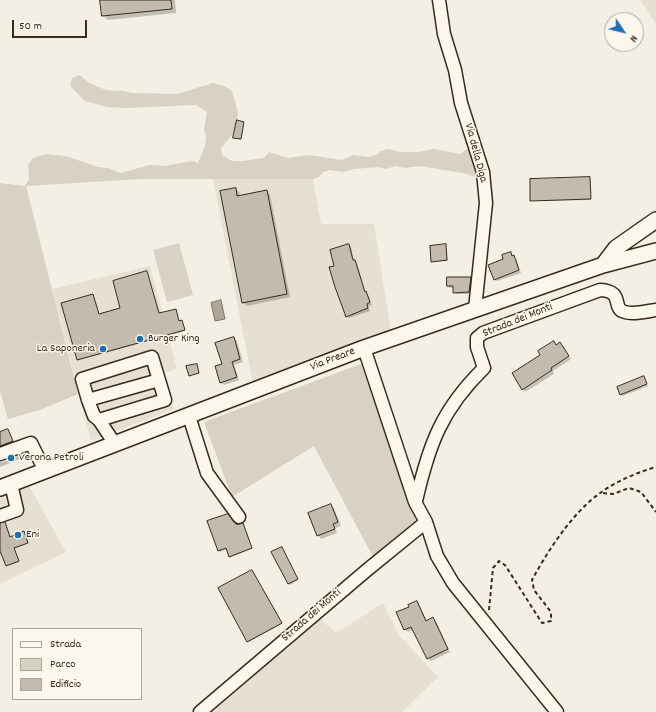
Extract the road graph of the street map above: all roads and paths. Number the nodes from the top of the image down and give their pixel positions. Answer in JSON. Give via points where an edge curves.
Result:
{"nodes":[{"id":1,"x":439,"y":0,"type":"edge"},
{"id":2,"x":656,"y":220,"type":"edge"},
{"id":3,"x":656,"y":251,"type":"edge"},
{"id":4,"x":603,"y":264,"type":"junction"},
{"id":5,"x":475,"y":310,"type":"junction"},
{"id":6,"x":656,"y":310,"type":"edge"},
{"id":7,"x":364,"y":348,"type":"junction"},
{"id":8,"x":159,"y":380,"type":"junction"},
{"id":9,"x":88,"y":400,"type":"junction"},
{"id":10,"x":189,"y":416,"type":"junction"},
{"id":11,"x":98,"y":420,"type":"junction"},
{"id":12,"x":115,"y":444,"type":"junction"},
{"id":13,"x":0,"y":454,"type":"edge"},
{"id":14,"x":656,"y":467,"type":"edge"},
{"id":15,"x":45,"y":471,"type":"junction"},
{"id":16,"x":6,"y":486,"type":"edge"},
{"id":17,"x":602,"y":492,"type":"junction"},
{"id":18,"x":416,"y":502,"type":"junction"},
{"id":19,"x":656,"y":512,"type":"edge"},
{"id":20,"x":0,"y":516,"type":"edge"},
{"id":21,"x":238,"y":517,"type":"dead end"},
{"id":22,"x":426,"y":522,"type":"junction"},
{"id":23,"x":483,"y":622,"type":"junction"},
{"id":24,"x":200,"y":712,"type":"edge"},
{"id":25,"x":557,"y":712,"type":"edge"}],
"edges":[{"from":1,"to":5,"type":"street","name":"Via della Diga","via":[[444,34],[455,70],[461,103],[483,172],[486,204]]},
{"from":2,"to":4,"type":"main road","via":[[616,248]]},
{"from":3,"to":4,"type":"main road","name":"Via Preare"},
{"from":4,"to":5,"type":"main road","name":"Via Preare"},
{"from":5,"to":7,"type":"main road","name":"Via Preare"},
{"from":6,"to":18,"type":"street","name":"Strada dei Monti","via":[[623,312],[614,294],[609,290],[600,290],[477,338],[476,347],[484,368],[450,408],[435,436],[424,466]]},
{"from":7,"to":10,"type":"main road","name":"Via Preare"},
{"from":7,"to":18,"type":"street"},
{"from":8,"to":9,"type":"street"},
{"from":8,"to":9,"type":"street","via":[[152,356],[82,379]]},
{"from":8,"to":11,"type":"street","via":[[165,400]]},
{"from":9,"to":11,"type":"street"},
{"from":10,"to":12,"type":"main road","name":"Via Preare"},
{"from":10,"to":21,"type":"street","via":[[207,473]]},
{"from":11,"to":12,"type":"street"},
{"from":12,"to":15,"type":"main road","name":"Via Preare"},
{"from":13,"to":15,"type":"street","via":[[31,443]]},
{"from":14,"to":17,"type":"path","via":[[617,482]]},
{"from":15,"to":16,"type":"main road","name":"Via Preare"},
{"from":16,"to":20,"type":"street","via":[[17,510]]},
{"from":17,"to":19,"type":"path","via":[[614,494],[629,488],[641,492]]},
{"from":17,"to":23,"type":"path","via":[[588,502],[567,526],[538,567],[532,580],[534,590],[551,612],[551,621],[542,623],[505,565],[499,561],[493,568],[491,600],[488,616]]},
{"from":18,"to":22,"type":"street"},
{"from":22,"to":23,"type":"street","via":[[437,556],[453,583]]},
{"from":22,"to":24,"type":"street","name":"Strada dei Monti"},
{"from":23,"to":25,"type":"street"}]}
